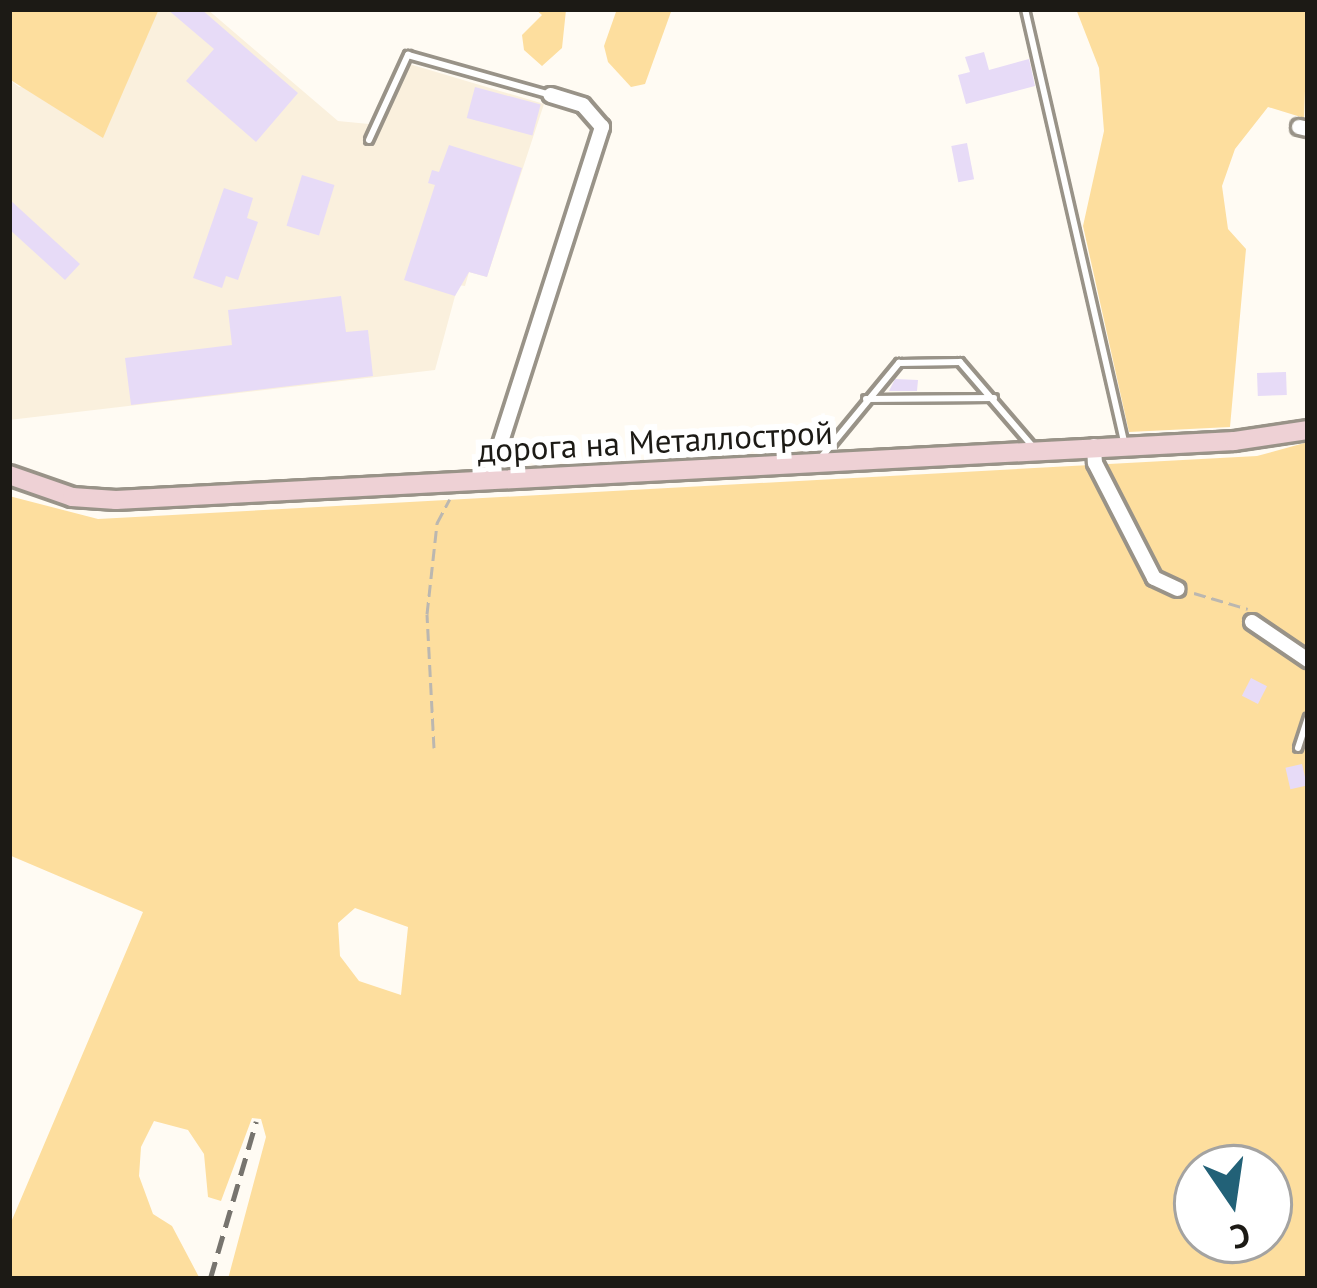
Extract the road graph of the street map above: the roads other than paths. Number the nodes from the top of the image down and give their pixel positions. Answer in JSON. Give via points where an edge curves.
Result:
{"nodes":[{"id":1,"x":1024,"y":9,"type":"edge"},
{"id":2,"x":551,"y":95,"type":"joint"},
{"id":3,"x":369,"y":140,"type":"dead end"},
{"id":4,"x":994,"y":398,"type":"junction"},
{"id":5,"x":866,"y":399,"type":"junction"},
{"id":6,"x":1308,"y":430,"type":"edge"},
{"id":7,"x":1094,"y":446,"type":"junction"},
{"id":8,"x":1125,"y":446,"type":"junction"},
{"id":9,"x":1036,"y":449,"type":"junction"},
{"id":10,"x":816,"y":463,"type":"junction"},
{"id":11,"x":9,"y":475,"type":"edge"},
{"id":12,"x":489,"y":479,"type":"junction"},
{"id":13,"x":1178,"y":590,"type":"road end"},
{"id":14,"x":1252,"y":622,"type":"road end"},
{"id":15,"x":1308,"y":660,"type":"edge"},
{"id":16,"x":1308,"y":718,"type":"edge"},
{"id":17,"x":1298,"y":748,"type":"dead end"}],
"edges":[{"from":1,"to":8,"type":"lane"},
{"from":2,"to":3,"type":"lane","via":[[408,56]]},
{"from":2,"to":12,"type":"street","via":[[583,105],[602,127]]},
{"from":4,"to":5,"type":"lane"},
{"from":4,"to":5,"type":"lane","via":[[960,362],[899,363]]},
{"from":4,"to":9,"type":"lane"},
{"from":5,"to":10,"type":"lane"},
{"from":6,"to":8,"type":"street","name":"дорога на Металлострой"},
{"from":7,"to":8,"type":"street","name":"дорога на Металлострой"},
{"from":7,"to":9,"type":"street","name":"дорога на Металлострой"},
{"from":7,"to":13,"type":"street","via":[[1095,464],[1154,578]]},
{"from":9,"to":10,"type":"street","name":"дорога на Металлострой"},
{"from":10,"to":12,"type":"street","name":"дорога на Металлострой"},
{"from":11,"to":12,"type":"street","name":"дорога на Металлострой","via":[[72,497],[116,500]]},
{"from":14,"to":15,"type":"street"},
{"from":16,"to":17,"type":"lane"}]}
